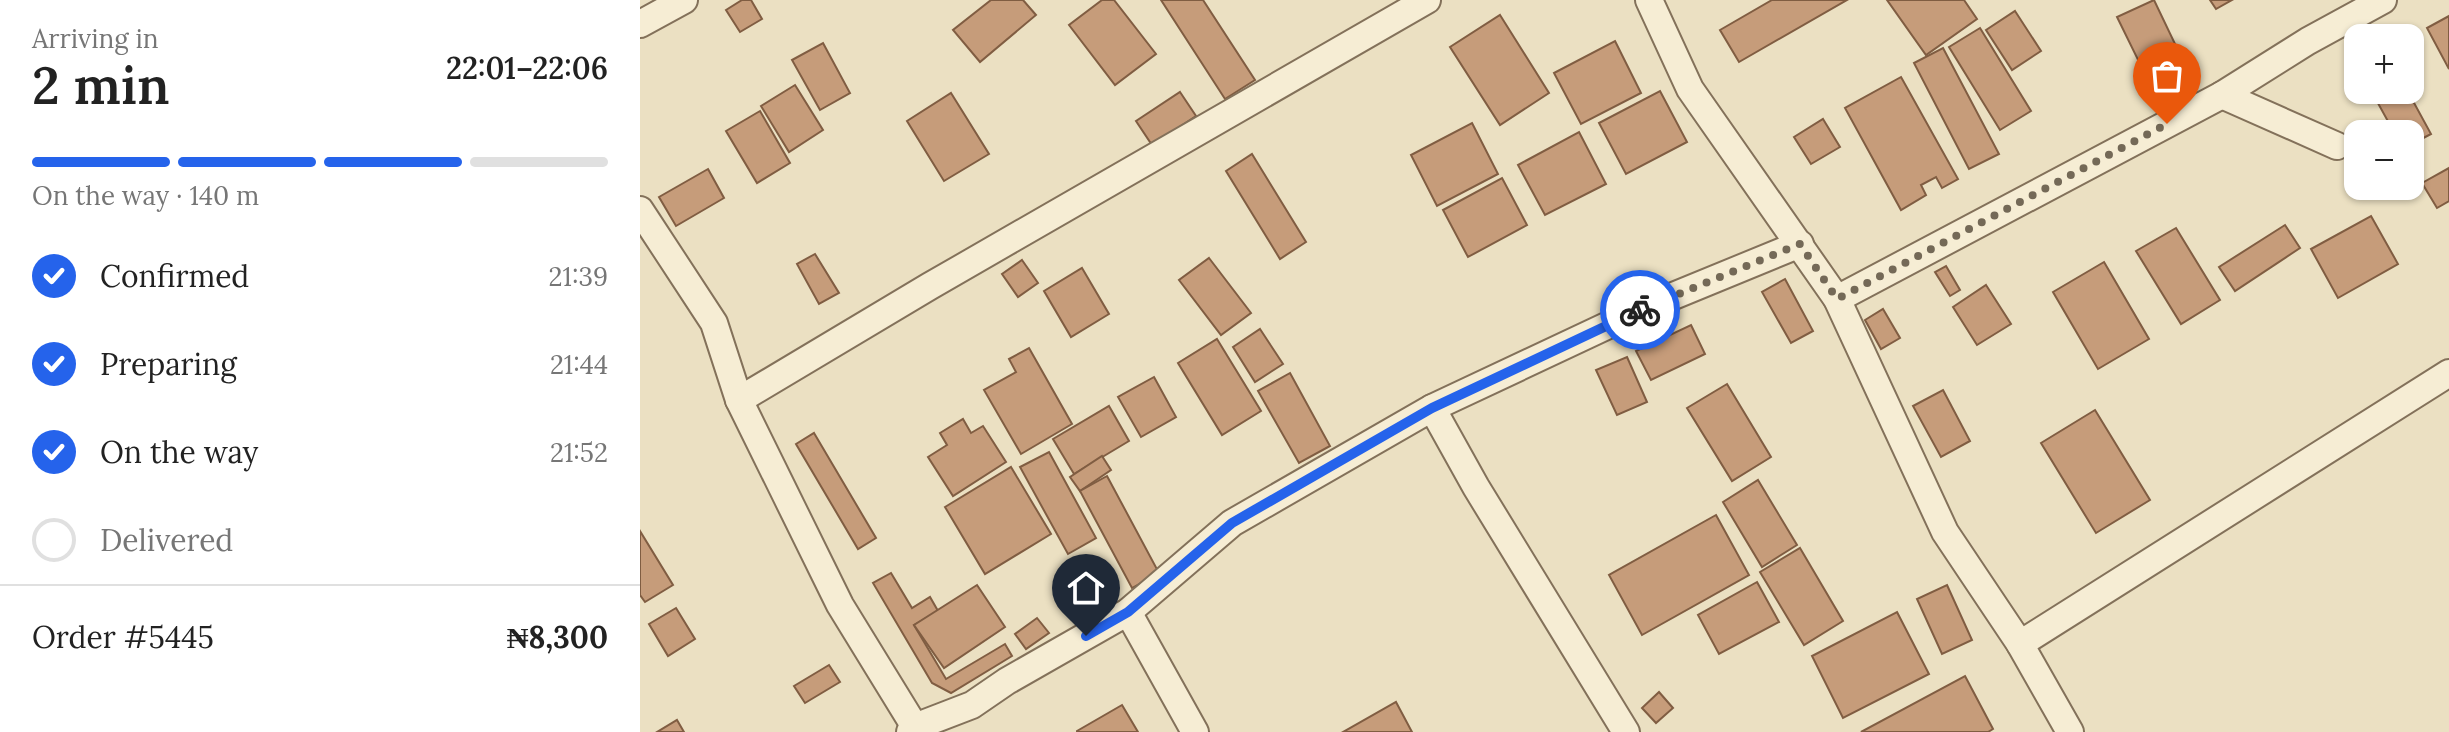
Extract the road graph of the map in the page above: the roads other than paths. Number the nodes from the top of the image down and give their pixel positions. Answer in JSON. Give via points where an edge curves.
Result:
{"nodes":[{"id":1,"x":684,"y":0,"type":"edge"},
{"id":2,"x":1427,"y":0,"type":"edge"},
{"id":3,"x":1649,"y":0,"type":"edge"},
{"id":4,"x":2383,"y":0,"type":"edge"},
{"id":5,"x":640,"y":24,"type":"edge"},
{"id":6,"x":2222,"y":95,"type":"junction"},
{"id":7,"x":2337,"y":146,"type":"dead end"},
{"id":8,"x":640,"y":210,"type":"edge"},
{"id":9,"x":1800,"y":244,"type":"junction"},
{"id":10,"x":1837,"y":299,"type":"junction"},
{"id":11,"x":2449,"y":373,"type":"edge"},
{"id":12,"x":739,"y":400,"type":"junction"},
{"id":13,"x":1432,"y":408,"type":"junction"},
{"id":14,"x":1128,"y":612,"type":"junction"},
{"id":15,"x":2020,"y":644,"type":"junction"},
{"id":16,"x":912,"y":730,"type":"edge"},
{"id":17,"x":1195,"y":732,"type":"edge"},
{"id":18,"x":1626,"y":732,"type":"edge"},
{"id":19,"x":2070,"y":732,"type":"edge"}],
"edges":[{"from":1,"to":5,"type":"street"},
{"from":2,"to":12,"type":"street"},
{"from":3,"to":9,"type":"street","via":[[1690,89]]},
{"from":4,"to":6,"type":"street"},
{"from":6,"to":7,"type":"street"},
{"from":6,"to":10,"type":"street"},
{"from":8,"to":12,"type":"street","via":[[714,323]]},
{"from":9,"to":10,"type":"street"},
{"from":9,"to":13,"type":"street","via":[[1649,306]]},
{"from":10,"to":15,"type":"street","via":[[1945,532]]},
{"from":11,"to":15,"type":"street"},
{"from":12,"to":16,"type":"street","via":[[840,605]]},
{"from":13,"to":14,"type":"street","via":[[1232,523]]},
{"from":13,"to":18,"type":"street"},
{"from":14,"to":16,"type":"street","via":[[972,705]]},
{"from":14,"to":17,"type":"street"},
{"from":15,"to":19,"type":"street"}]}
